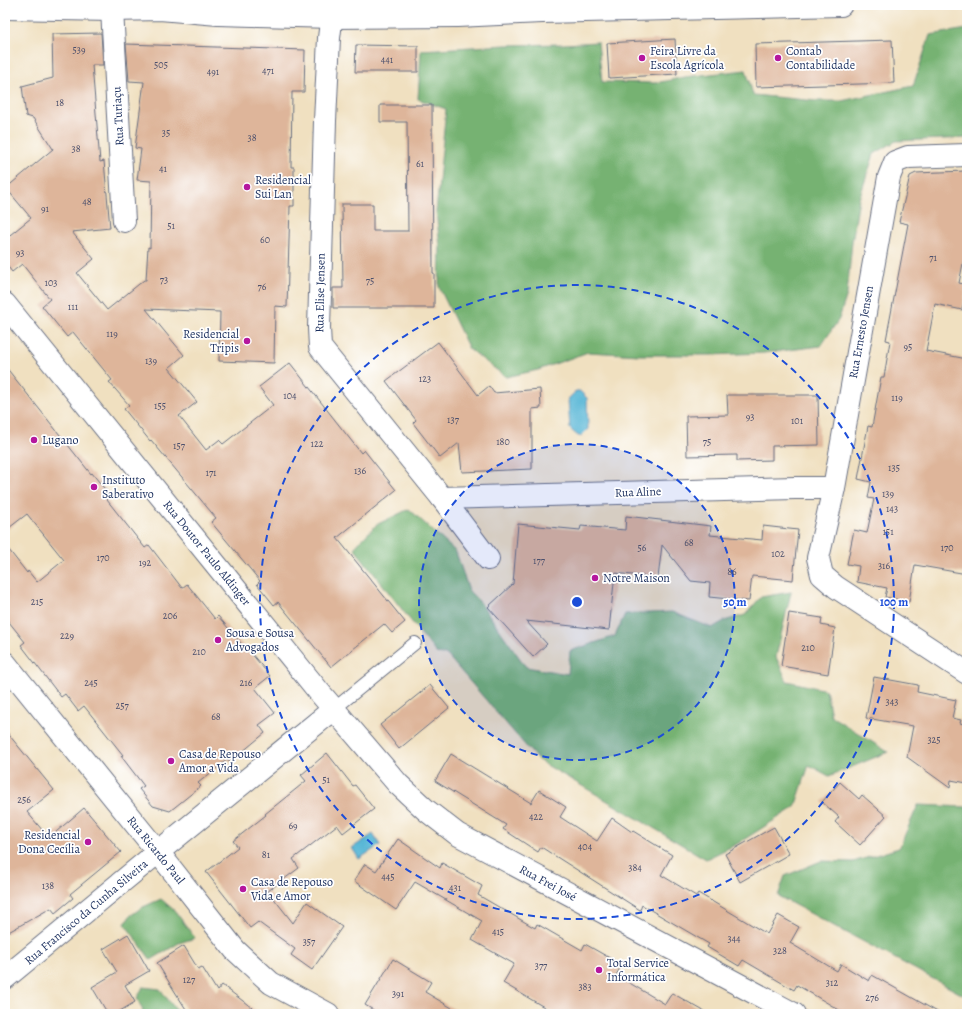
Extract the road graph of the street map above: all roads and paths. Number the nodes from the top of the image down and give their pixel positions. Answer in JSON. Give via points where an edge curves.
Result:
{"nodes":[{"id":1,"x":841,"y":5,"type":"edge"},
{"id":2,"x":5,"y":8,"type":"edge"},
{"id":3,"x":581,"y":8,"type":"edge"},
{"id":4,"x":112,"y":10,"type":"junction"},
{"id":5,"x":333,"y":11,"type":"edge"},
{"id":6,"x":967,"y":155,"type":"edge"},
{"id":7,"x":124,"y":221,"type":"dead end"},
{"id":8,"x":5,"y":304,"type":"edge"},
{"id":9,"x":834,"y":488,"type":"junction"},
{"id":10,"x":442,"y":498,"type":"junction"},
{"id":11,"x":488,"y":559,"type":"dead end"},
{"id":12,"x":415,"y":643,"type":"dead end"},
{"id":13,"x":5,"y":663,"type":"edge"},
{"id":14,"x":967,"y":673,"type":"edge"},
{"id":15,"x":334,"y":709,"type":"junction"},
{"id":16,"x":158,"y":852,"type":"junction"},
{"id":17,"x":5,"y":978,"type":"edge"},
{"id":18,"x":328,"y":1014,"type":"edge"},
{"id":19,"x":794,"y":1014,"type":"edge"}],
"edges":[{"from":1,"to":3,"type":"street"},
{"from":2,"to":4,"type":"street"},
{"from":3,"to":5,"type":"street","via":[[457,16]]},
{"from":4,"to":5,"type":"street","via":[[160,9],[218,14]]},
{"from":4,"to":7,"type":"street","name":"Rua Turiaçu"},
{"from":5,"to":10,"type":"street","name":"Rua Elise Jensen","via":[[329,38],[325,128],[320,347]]},
{"from":6,"to":9,"type":"street","name":"Rua Ernesto Jensen","via":[[908,157],[895,162],[889,177]]},
{"from":8,"to":15,"type":"street","name":"Rua Doutor Paulo Aldinger"},
{"from":9,"to":10,"type":"street","name":"Rua Aline"},
{"from":9,"to":14,"type":"street","name":"Rua Ernesto Jensen","via":[[818,558],[822,575],[836,587]]},
{"from":10,"to":11,"type":"street","name":"Rua Elise Jensen"},
{"from":12,"to":15,"type":"lane"},
{"from":13,"to":16,"type":"street","name":"Rua Ricardo Paul"},
{"from":15,"to":16,"type":"street","name":"Rua Francisco da Cunha Silveira"},
{"from":15,"to":19,"type":"street","name":"Rua Frei José","via":[[398,784],[457,834]]},
{"from":16,"to":17,"type":"street","name":"Rua Francisco da Cunha Silveira"},
{"from":16,"to":18,"type":"street","name":"Rua Ricardo Paul","via":[[235,950],[271,983]]}]}
